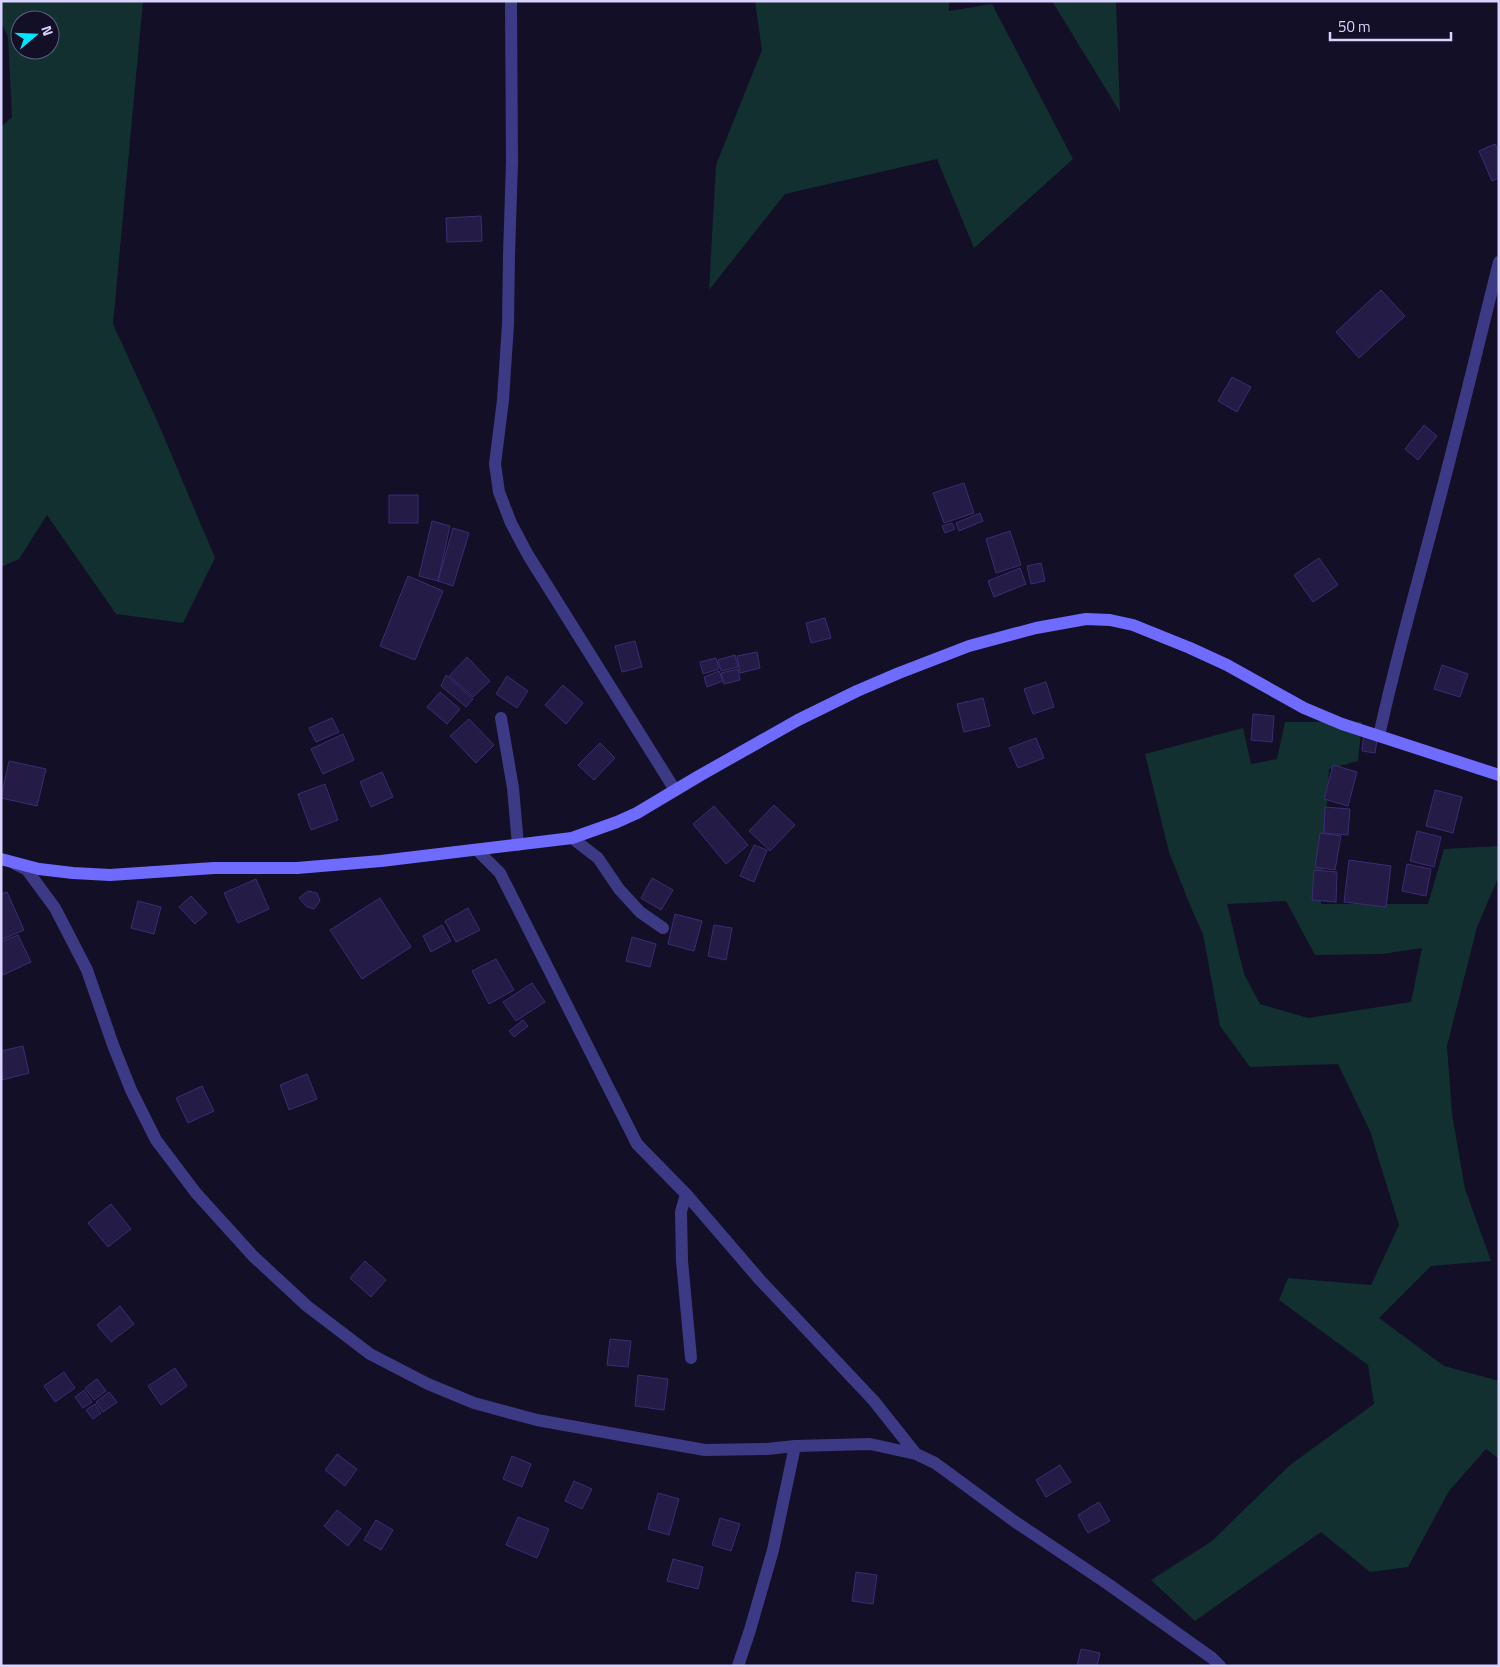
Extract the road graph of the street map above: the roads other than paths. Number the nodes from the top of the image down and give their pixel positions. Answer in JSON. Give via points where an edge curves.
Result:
{"nodes":[{"id":1,"x":511,"y":1,"type":"edge"},
{"id":2,"x":1499,"y":262,"type":"edge"},
{"id":3,"x":501,"y":718,"type":"dead end"},
{"id":4,"x":1379,"y":736,"type":"junction"},
{"id":5,"x":1499,"y":775,"type":"edge"},
{"id":6,"x":675,"y":790,"type":"junction"},
{"id":7,"x":572,"y":838,"type":"junction"},
{"id":8,"x":518,"y":845,"type":"junction"},
{"id":9,"x":477,"y":850,"type":"junction"},
{"id":10,"x":3,"y":859,"type":"edge"},
{"id":11,"x":663,"y":928,"type":"dead end"},
{"id":12,"x":686,"y":1194,"type":"junction"},
{"id":13,"x":691,"y":1358,"type":"dead end"},
{"id":14,"x":795,"y":1446,"type":"junction"},
{"id":15,"x":916,"y":1454,"type":"junction"},
{"id":16,"x":738,"y":1666,"type":"edge"},
{"id":17,"x":1220,"y":1666,"type":"edge"}],
"edges":[{"from":1,"to":6,"type":"street","via":[[512,162],[508,324],[495,464],[499,492],[528,555]]},
{"from":2,"to":4,"type":"street"},
{"from":3,"to":8,"type":"street","via":[[513,788]]},
{"from":4,"to":5,"type":"street"},
{"from":4,"to":6,"type":"street","via":[[1304,708],[1226,665],[1159,635],[1133,625],[1086,619],[969,646],[899,673],[798,720]]},
{"from":6,"to":7,"type":"street","via":[[630,816]]},
{"from":7,"to":8,"type":"street"},
{"from":7,"to":11,"type":"street","via":[[598,858],[640,912]]},
{"from":8,"to":9,"type":"street"},
{"from":9,"to":10,"type":"street","via":[[332,866],[214,868],[110,875],[38,869]]},
{"from":9,"to":12,"type":"street","via":[[500,873],[637,1144]]},
{"from":10,"to":14,"type":"street","via":[[27,870],[55,908],[87,970],[124,1072],[156,1140],[196,1193],[253,1256],[307,1306],[370,1354],[474,1403],[537,1420],[705,1450]]},
{"from":12,"to":13,"type":"street","via":[[681,1212],[682,1261]]},
{"from":12,"to":15,"type":"street","via":[[760,1280],[874,1402]]},
{"from":14,"to":15,"type":"street","via":[[870,1444]]},
{"from":14,"to":16,"type":"street","via":[[773,1550]]},
{"from":15,"to":17,"type":"street","via":[[935,1463]]}]}
